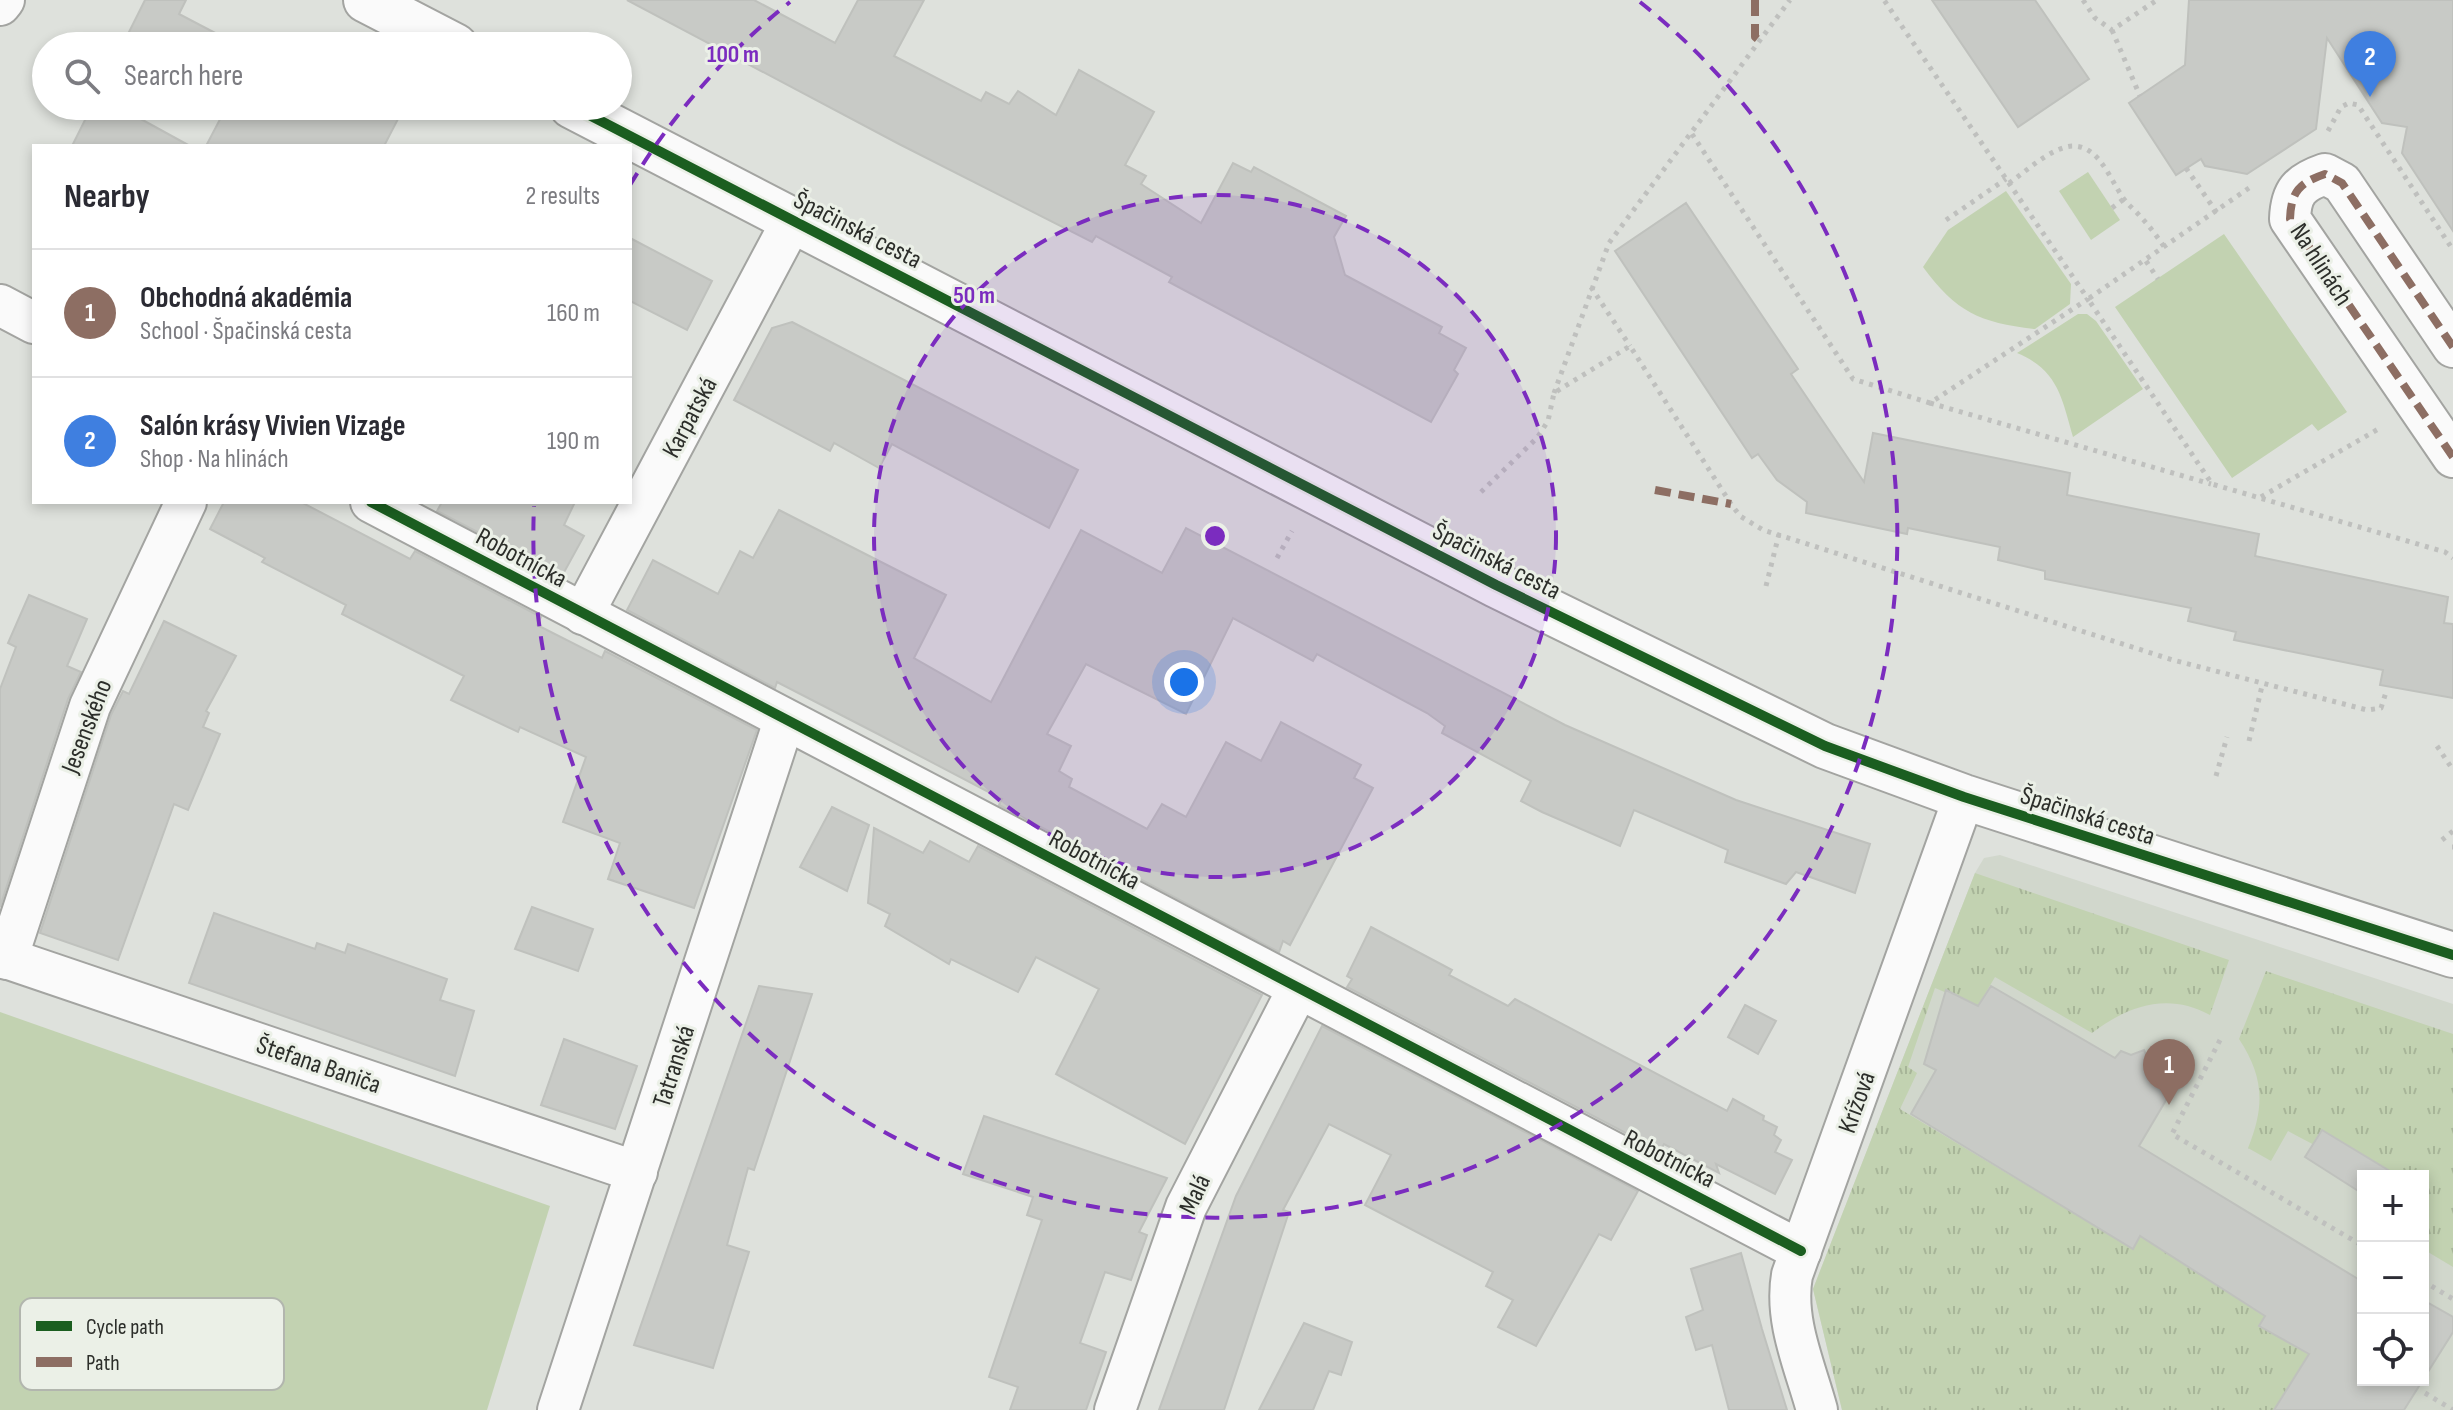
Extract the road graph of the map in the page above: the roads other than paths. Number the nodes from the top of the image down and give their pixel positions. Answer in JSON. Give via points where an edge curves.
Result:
{"nodes":[{"id":1,"x":366,"y":0,"type":"edge"},
{"id":2,"x":428,"y":32,"type":"edge"},
{"id":3,"x":599,"y":120,"type":"edge"},
{"id":4,"x":793,"y":219,"type":"junction"},
{"id":5,"x":0,"y":305,"type":"edge"},
{"id":6,"x":32,"y":322,"type":"edge"},
{"id":7,"x":2451,"y":341,"type":"edge"},
{"id":8,"x":2453,"y":457,"type":"edge"},
{"id":9,"x":185,"y":504,"type":"edge"},
{"id":10,"x":375,"y":504,"type":"edge"},
{"id":11,"x":583,"y":614,"type":"junction"},
{"id":12,"x":784,"y":721,"type":"junction"},
{"id":13,"x":1964,"y":797,"type":"junction"},
{"id":14,"x":2450,"y":956,"type":"edge"},
{"id":15,"x":4,"y":957,"type":"edge"},
{"id":16,"x":1298,"y":989,"type":"junction"},
{"id":17,"x":637,"y":1172,"type":"junction"},
{"id":18,"x":1801,"y":1251,"type":"junction"},
{"id":19,"x":558,"y":1410,"type":"edge"},
{"id":20,"x":1115,"y":1410,"type":"edge"},
{"id":21,"x":1817,"y":1410,"type":"edge"}],
"edges":[{"from":1,"to":2,"type":"street"},
{"from":3,"to":4,"type":"street","name":"Špačinská cesta"},
{"from":4,"to":11,"type":"street","name":"Karpatská"},
{"from":4,"to":13,"type":"street","name":"Špačinská cesta","via":[[1663,669],[1825,746]]},
{"from":5,"to":6,"type":"street"},
{"from":7,"to":8,"type":"street","name":"Na hlinách","via":[[2342,183],[2325,174],[2303,181],[2291,199],[2290,219]]},
{"from":9,"to":15,"type":"street","name":"Jesenského","via":[[90,706]]},
{"from":10,"to":11,"type":"street","name":"Robotnícka"},
{"from":11,"to":12,"type":"street","name":"Robotnícka"},
{"from":12,"to":16,"type":"street","name":"Robotnícka"},
{"from":12,"to":17,"type":"street","name":"Tatranská"},
{"from":13,"to":14,"type":"street","name":"Špačinská cesta"},
{"from":13,"to":18,"type":"street","name":"Krížová"},
{"from":15,"to":17,"type":"street","name":"Štefana Baniča"},
{"from":16,"to":18,"type":"street","name":"Robotnícka"},
{"from":16,"to":20,"type":"street","name":"Malá","via":[[1186,1207]]},
{"from":17,"to":19,"type":"street","name":"Tatranská"},
{"from":18,"to":21,"type":"street","name":"Krížová","via":[[1787,1299]]}]}
